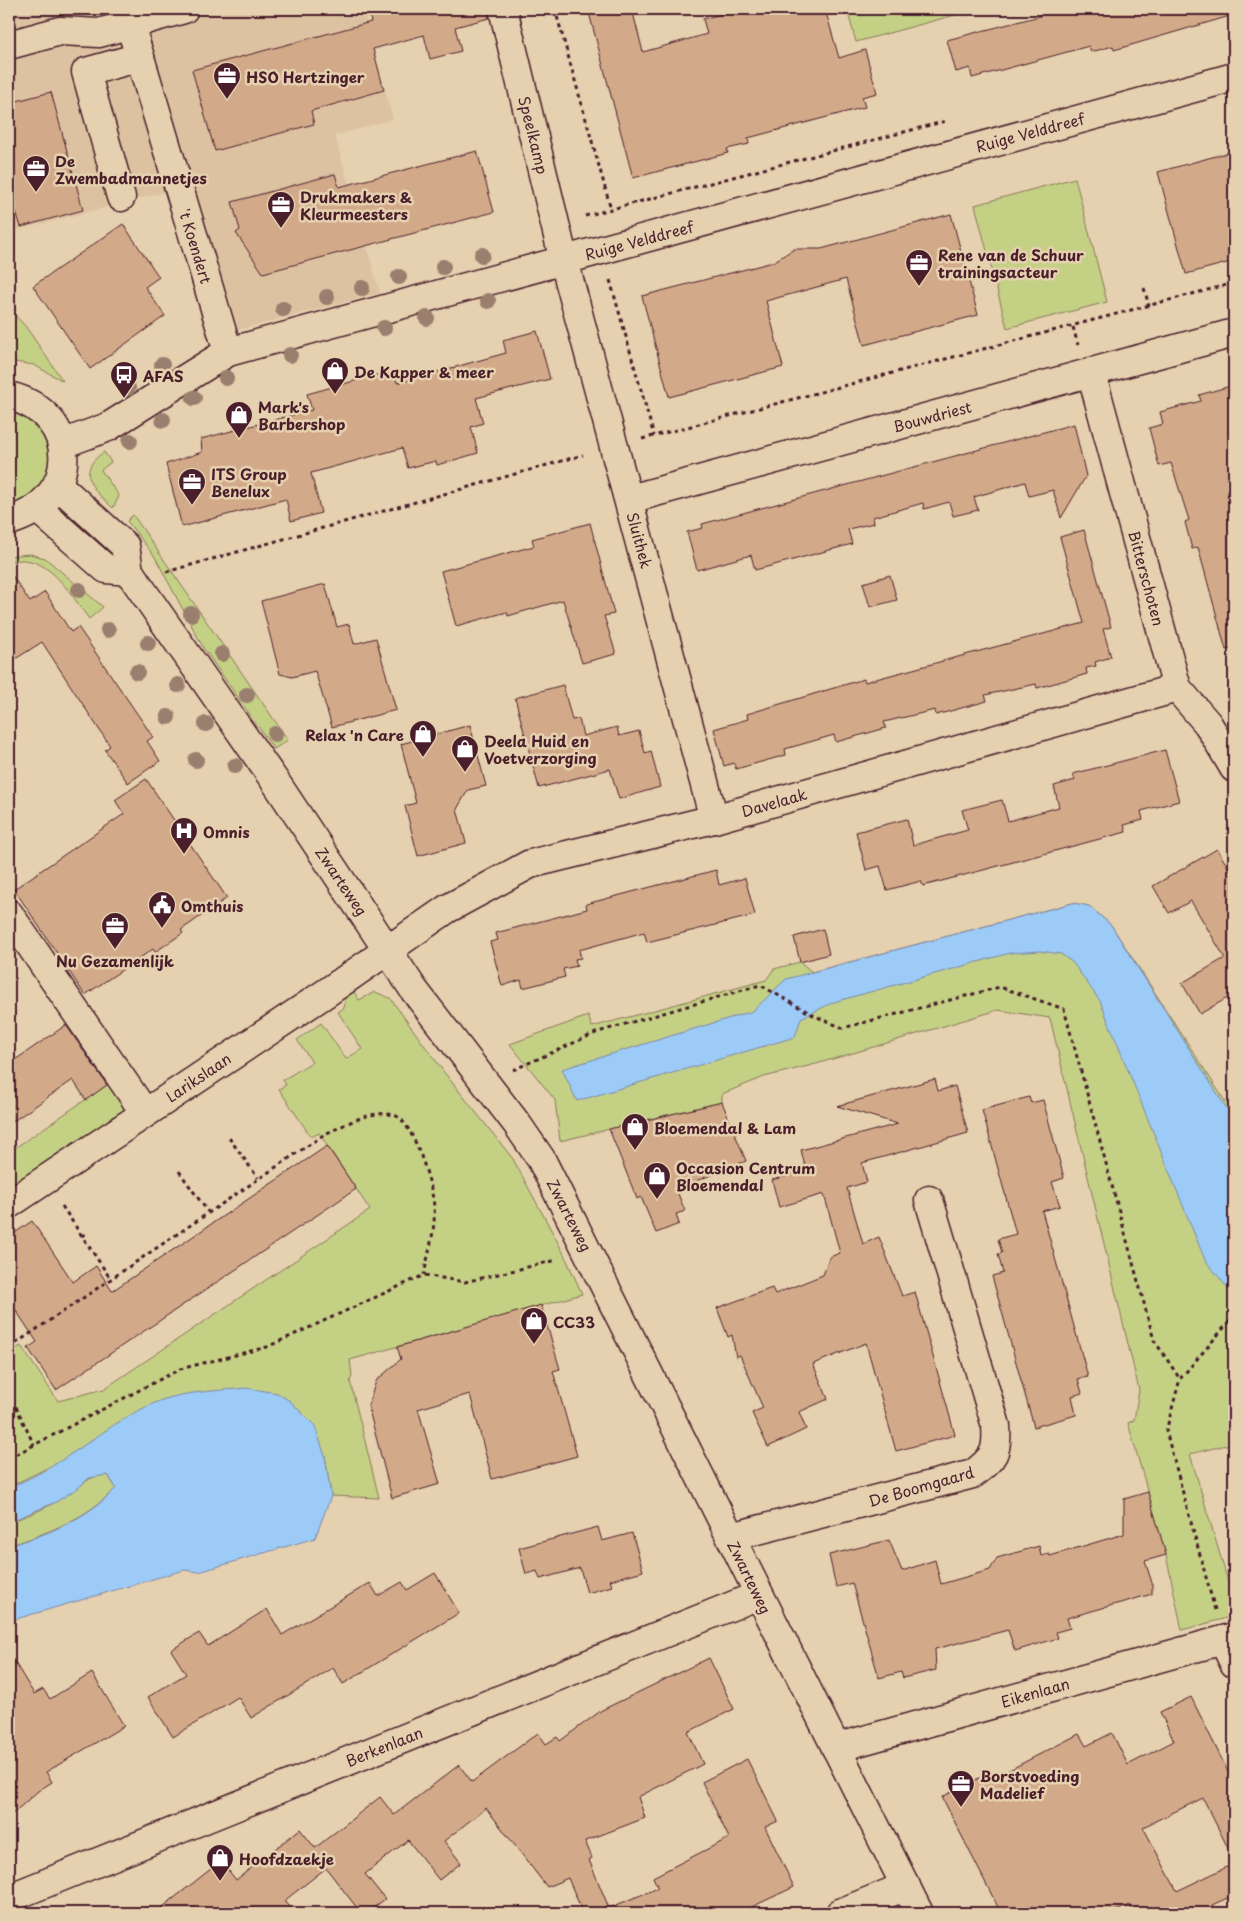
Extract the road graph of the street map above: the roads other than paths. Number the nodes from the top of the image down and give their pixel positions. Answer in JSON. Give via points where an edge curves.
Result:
{"nodes":[{"id":1,"x":184,"y":9,"type":"edge"},
{"id":2,"x":503,"y":9,"type":"edge"},
{"id":3,"x":130,"y":24,"type":"junction"},
{"id":4,"x":9,"y":44,"type":"edge"},
{"id":5,"x":140,"y":57,"type":"junction"},
{"id":6,"x":1234,"y":77,"type":"edge"},
{"id":7,"x":121,"y":198,"type":"dead end"},
{"id":8,"x":564,"y":261,"type":"junction"},
{"id":9,"x":1234,"y":333,"type":"edge"},
{"id":10,"x":228,"y":352,"type":"junction"},
{"id":11,"x":1092,"y":372,"type":"junction"},
{"id":12,"x":9,"y":396,"type":"edge"},
{"id":13,"x":62,"y":444,"type":"junction"},
{"id":14,"x":58,"y":485,"type":"junction"},
{"id":15,"x":630,"y":499,"type":"junction"},
{"id":16,"x":38,"y":509,"type":"junction"},
{"id":17,"x":9,"y":521,"type":"edge"},
{"id":18,"x":132,"y":576,"type":"junction"},
{"id":19,"x":1177,"y":688,"type":"junction"},
{"id":20,"x":1234,"y":768,"type":"edge"},
{"id":21,"x":714,"y":819,"type":"junction"},
{"id":22,"x":9,"y":914,"type":"edge"},
{"id":23,"x":387,"y":950,"type":"junction"},
{"id":24,"x":145,"y":1113,"type":"junction"},
{"id":25,"x":929,"y":1200,"type":"dead end"},
{"id":26,"x":9,"y":1204,"type":"edge"},
{"id":27,"x":730,"y":1537,"type":"junction"},
{"id":28,"x":759,"y":1595,"type":"junction"},
{"id":29,"x":1231,"y":1646,"type":"edge"},
{"id":30,"x":836,"y":1748,"type":"junction"},
{"id":31,"x":906,"y":1886,"type":"junction"},
{"id":32,"x":9,"y":1898,"type":"edge"},
{"id":33,"x":840,"y":1913,"type":"edge"},
{"id":34,"x":920,"y":1913,"type":"edge"}],
"edges":[{"from":1,"to":3,"type":"street"},
{"from":2,"to":8,"type":"street","name":"Speelkamp"},
{"from":3,"to":4,"type":"street","via":[[99,33],[60,31]]},
{"from":3,"to":5,"type":"street","name":"'t Koendert"},
{"from":5,"to":7,"type":"street","via":[[86,72]]},
{"from":5,"to":10,"type":"street","name":"'t Koendert"},
{"from":6,"to":8,"type":"street","name":"Ruige Velddreef"},
{"from":8,"to":10,"type":"street","name":"Ruige Velddreef"},
{"from":8,"to":15,"type":"street","name":"Sluithek"},
{"from":9,"to":11,"type":"street","name":"Bouwdriest"},
{"from":10,"to":13,"type":"street","name":"Ruige Velddreef","via":[[108,427]]},
{"from":11,"to":15,"type":"street","name":"Bouwdriest"},
{"from":11,"to":19,"type":"street","name":"Bitterschoten"},
{"from":12,"to":13,"type":"street","via":[[36,406],[57,430]]},
{"from":13,"to":14,"type":"street","via":[[62,472]]},
{"from":14,"to":16,"type":"street"},
{"from":14,"to":18,"type":"street","name":"Zwarteweg","via":[[125,546]]},
{"from":15,"to":21,"type":"street","name":"Sluithek"},
{"from":16,"to":17,"type":"street"},
{"from":16,"to":18,"type":"street","via":[[106,569]]},
{"from":18,"to":23,"type":"street","name":"Zwarteweg","via":[[279,787]]},
{"from":19,"to":20,"type":"street","name":"Bitterschoten","via":[[1208,724]]},
{"from":19,"to":21,"type":"street","name":"Davelaak"},
{"from":21,"to":23,"type":"street","name":"Davelaak","via":[[530,864],[447,909]]},
{"from":22,"to":24,"type":"street"},
{"from":23,"to":24,"type":"street","name":"Larikslaan"},
{"from":23,"to":27,"type":"street","name":"Zwarteweg","via":[[541,1159]]},
{"from":24,"to":26,"type":"street","name":"Larikslaan"},
{"from":25,"to":27,"type":"street","name":"De Boomgaard","via":[[996,1426],[997,1446],[989,1462],[973,1474]]},
{"from":27,"to":28,"type":"street","name":"Zwarteweg"},
{"from":28,"to":30,"type":"street","name":"Zwarteweg"},
{"from":28,"to":32,"type":"street","name":"Berkenlaan"},
{"from":29,"to":30,"type":"street","name":"Eikenlaan"},
{"from":30,"to":31,"type":"street","name":"Zwarteweg"},
{"from":31,"to":33,"type":"street"},
{"from":31,"to":34,"type":"street","name":"Zwarteweg"}]}
